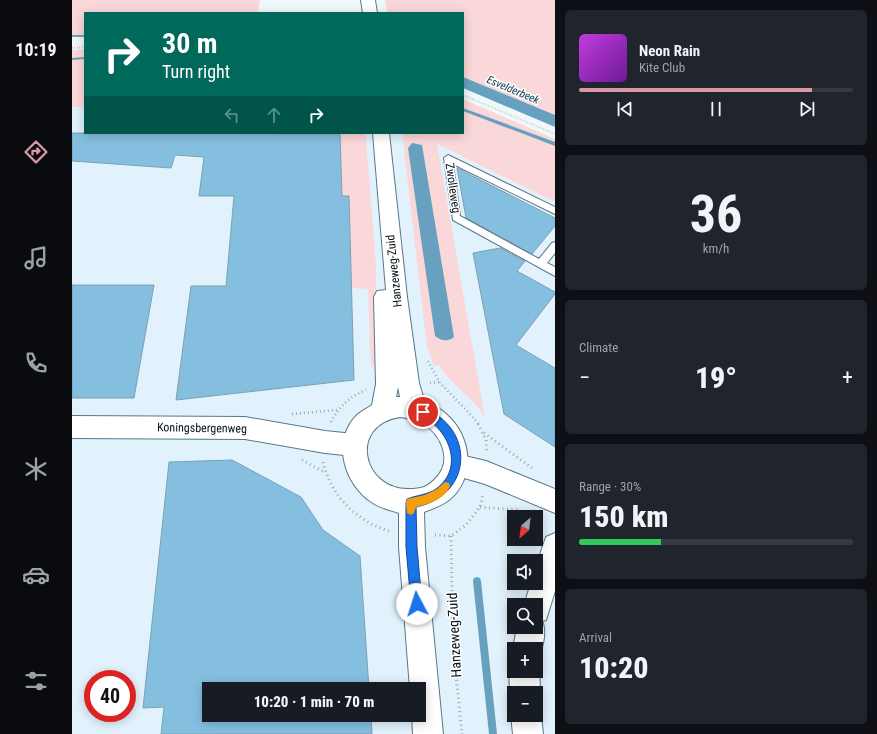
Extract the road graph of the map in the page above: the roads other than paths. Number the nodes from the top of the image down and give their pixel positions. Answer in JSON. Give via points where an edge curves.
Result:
{"nodes":[{"id":1,"x":359,"y":0,"type":"edge"},
{"id":2,"x":368,"y":0,"type":"edge"},
{"id":3,"x":358,"y":12,"type":"edge"},
{"id":4,"x":370,"y":12,"type":"edge"},
{"id":5,"x":370,"y":134,"type":"edge"},
{"id":6,"x":381,"y":134,"type":"edge"},
{"id":7,"x":555,"y":211,"type":"edge"},
{"id":8,"x":555,"y":246,"type":"edge"},
{"id":9,"x":540,"y":264,"type":"junction"},
{"id":10,"x":555,"y":272,"type":"edge"},
{"id":11,"x":415,"y":409,"type":"junction"},
{"id":12,"x":383,"y":410,"type":"junction"},
{"id":13,"x":72,"y":427,"type":"edge"},
{"id":14,"x":354,"y":445,"type":"junction"},
{"id":15,"x":456,"y":465,"type":"junction"},
{"id":16,"x":555,"y":501,"type":"edge"},
{"id":17,"x":411,"y":503,"type":"junction"},
{"id":18,"x":555,"y":546,"type":"edge"},
{"id":19,"x":540,"y":598,"type":"edge"},
{"id":20,"x":527,"y":722,"type":"edge"},
{"id":21,"x":428,"y":734,"type":"edge"},
{"id":22,"x":528,"y":734,"type":"edge"}],
"edges":[{"from":1,"to":3,"type":"street"},
{"from":2,"to":4,"type":"street"},
{"from":5,"to":12,"type":"street","name":"Hanzeweg-Zuid","via":[[384,297],[387,384]]},
{"from":6,"to":11,"type":"street","name":"Hanzeweg-Zuid","via":[[396,297],[408,383]]},
{"from":7,"to":9,"type":"lane","name":"Zwolleweg","via":[[448,158],[456,218]]},
{"from":8,"to":9,"type":"lane"},
{"from":9,"to":10,"type":"lane","name":"Zwolleweg"},
{"from":11,"to":12,"type":"street","via":[[400,407]]},
{"from":11,"to":15,"type":"street","via":[[430,415],[443,425],[452,438]]},
{"from":12,"to":14,"type":"street","via":[[369,418],[359,430]]},
{"from":13,"to":14,"type":"street","name":"Koningsbergenweg","via":[[245,428]]},
{"from":14,"to":17,"type":"street","via":[[354,459],[359,473],[368,485],[380,495],[395,501]]},
{"from":15,"to":16,"type":"street","via":[[486,473]]},
{"from":15,"to":17,"type":"street","via":[[450,481],[440,492],[427,500]]},
{"from":17,"to":21,"type":"street","via":[[412,547]]},
{"from":18,"to":19,"type":"street"},
{"from":20,"to":22,"type":"street"}]}
